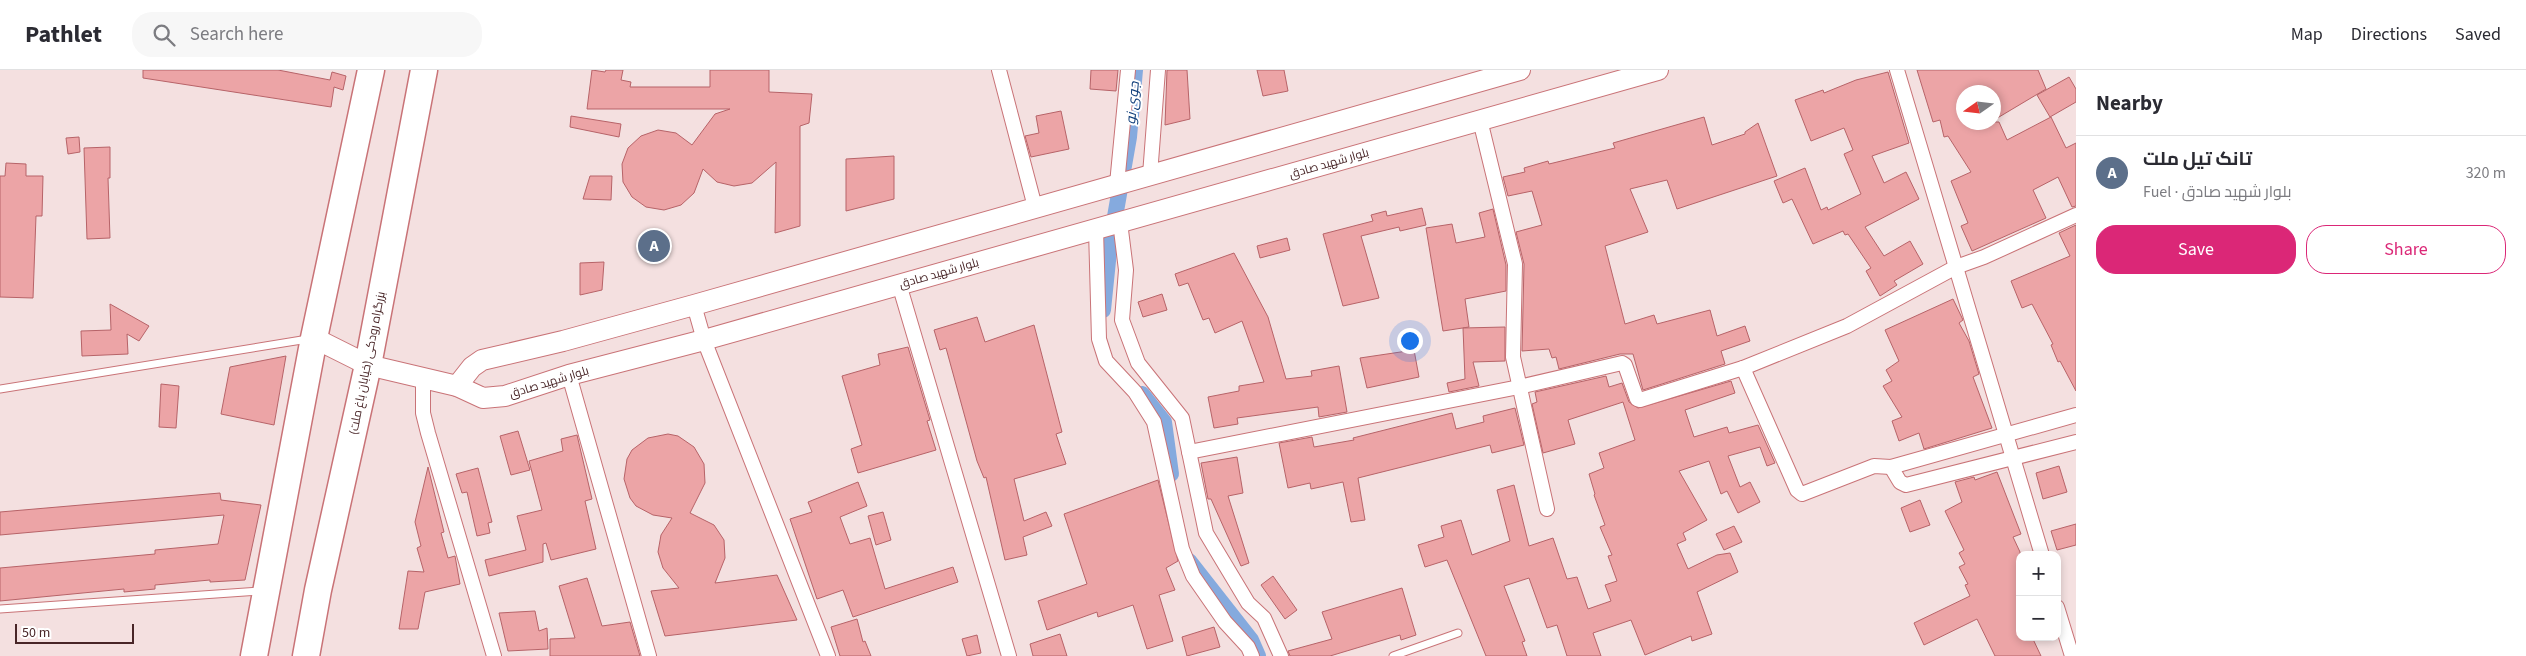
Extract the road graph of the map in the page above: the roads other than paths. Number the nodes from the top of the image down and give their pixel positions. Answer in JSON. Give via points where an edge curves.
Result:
{"nodes":[{"id":1,"x":371,"y":70,"type":"edge"},
{"id":2,"x":424,"y":70,"type":"edge"},
{"id":3,"x":999,"y":70,"type":"edge"},
{"id":4,"x":1128,"y":70,"type":"edge"},
{"id":5,"x":1158,"y":70,"type":"edge"},
{"id":6,"x":1520,"y":70,"type":"edge"},
{"id":7,"x":1658,"y":70,"type":"edge"},
{"id":8,"x":1897,"y":70,"type":"edge"},
{"id":9,"x":1480,"y":120,"type":"junction"},
{"id":10,"x":1150,"y":175,"type":"junction"},
{"id":11,"x":1118,"y":184,"type":"junction"},
{"id":12,"x":1035,"y":207,"type":"junction"},
{"id":13,"x":2076,"y":215,"type":"edge"},
{"id":14,"x":1120,"y":222,"type":"junction"},
{"id":15,"x":1096,"y":229,"type":"junction"},
{"id":16,"x":1956,"y":266,"type":"junction"},
{"id":17,"x":900,"y":284,"type":"junction"},
{"id":18,"x":694,"y":305,"type":"junction"},
{"id":19,"x":314,"y":338,"type":"junction"},
{"id":20,"x":704,"y":340,"type":"junction"},
{"id":21,"x":368,"y":365,"type":"junction"},
{"id":22,"x":1743,"y":368,"type":"junction"},
{"id":23,"x":569,"y":375,"type":"junction"},
{"id":24,"x":423,"y":378,"type":"junction"},
{"id":25,"x":457,"y":386,"type":"junction"},
{"id":26,"x":1519,"y":387,"type":"junction"},
{"id":27,"x":0,"y":389,"type":"edge"},
{"id":28,"x":2076,"y":415,"type":"edge"},
{"id":29,"x":2006,"y":434,"type":"junction"},
{"id":30,"x":2076,"y":442,"type":"edge"},
{"id":31,"x":1189,"y":452,"type":"junction"},
{"id":32,"x":2013,"y":459,"type":"junction"},
{"id":33,"x":1891,"y":466,"type":"junction"},
{"id":34,"x":1547,"y":509,"type":"dead end"},
{"id":35,"x":2041,"y":551,"type":"edge"},
{"id":36,"x":266,"y":591,"type":"junction"},
{"id":37,"x":0,"y":609,"type":"edge"},
{"id":38,"x":2061,"y":620,"type":"edge"},
{"id":39,"x":1458,"y":633,"type":"dead end"},
{"id":40,"x":254,"y":656,"type":"edge"},
{"id":41,"x":306,"y":656,"type":"edge"},
{"id":42,"x":494,"y":656,"type":"edge"},
{"id":43,"x":649,"y":656,"type":"edge"},
{"id":44,"x":828,"y":656,"type":"edge"},
{"id":45,"x":1009,"y":656,"type":"edge"},
{"id":46,"x":1252,"y":656,"type":"edge"},
{"id":47,"x":1281,"y":656,"type":"edge"},
{"id":48,"x":1393,"y":656,"type":"edge"},
{"id":49,"x":2072,"y":656,"type":"edge"}],
"edges":[{"from":1,"to":19,"type":"highway"},
{"from":2,"to":21,"type":"highway","name":"بزرگراه رودکی (خیابان باغ ملت)"},
{"from":3,"to":12,"type":"street"},
{"from":4,"to":11,"type":"street"},
{"from":5,"to":10,"type":"street"},
{"from":6,"to":10,"type":"main road"},
{"from":7,"to":9,"type":"main road","name":"بلوار شهید صادق"},
{"from":8,"to":16,"type":"street"},
{"from":9,"to":14,"type":"main road","name":"بلوار شهید صادق"},
{"from":9,"to":26,"type":"street","via":[[1515,264],[1513,357]]},
{"from":10,"to":11,"type":"main road"},
{"from":11,"to":12,"type":"main road"},
{"from":12,"to":18,"type":"main road"},
{"from":13,"to":16,"type":"street","via":[[1984,257]]},
{"from":14,"to":15,"type":"main road","name":"بلوار شهید صادق"},
{"from":14,"to":31,"type":"street","via":[[1126,270],[1122,320],[1138,363],[1182,418]]},
{"from":15,"to":17,"type":"main road","name":"بلوار شهید صادق"},
{"from":15,"to":46,"type":"street","via":[[1099,339],[1106,361],[1135,392],[1154,422],[1182,550],[1193,576]]},
{"from":16,"to":22,"type":"street","via":[[1846,326]]},
{"from":16,"to":29,"type":"street"},
{"from":17,"to":20,"type":"main road","name":"بلوار شهید صادق"},
{"from":17,"to":45,"type":"street"},
{"from":18,"to":20,"type":"street"},
{"from":18,"to":25,"type":"main road","via":[[562,342],[482,360]]},
{"from":19,"to":21,"type":"main road","name":"بلوار شهید صادق"},
{"from":19,"to":27,"type":"lane"},
{"from":19,"to":36,"type":"highway"},
{"from":20,"to":23,"type":"main road","name":"بلوار شهید صادق"},
{"from":20,"to":44,"type":"street"},
{"from":21,"to":24,"type":"main road","name":"بلوار شهید صادق"},
{"from":21,"to":41,"type":"highway","name":"بزرگراه رودکی (خیابان باغ ملت)"},
{"from":22,"to":26,"type":"street","via":[[1640,400],[1624,363]]},
{"from":22,"to":33,"type":"street","via":[[1797,490],[1802,494],[1874,466]]},
{"from":23,"to":25,"type":"main road","name":"بلوار شهید صادق","via":[[505,396],[484,398]]},
{"from":23,"to":43,"type":"street"},
{"from":24,"to":25,"type":"main road","name":"بلوار شهید صادق"},
{"from":24,"to":42,"type":"street","via":[[423,412],[428,433]]},
{"from":26,"to":31,"type":"street"},
{"from":26,"to":34,"type":"street"},
{"from":28,"to":29,"type":"street"},
{"from":29,"to":32,"type":"street"},
{"from":29,"to":33,"type":"street"},
{"from":30,"to":32,"type":"street"},
{"from":31,"to":47,"type":"street","via":[[1206,533],[1248,603],[1264,618]]},
{"from":32,"to":33,"type":"street","via":[[1906,485],[1900,482]]},
{"from":32,"to":35,"type":"street"},
{"from":36,"to":37,"type":"lane"},
{"from":36,"to":40,"type":"highway"},
{"from":38,"to":49,"type":"street"},
{"from":39,"to":48,"type":"lane"}]}
